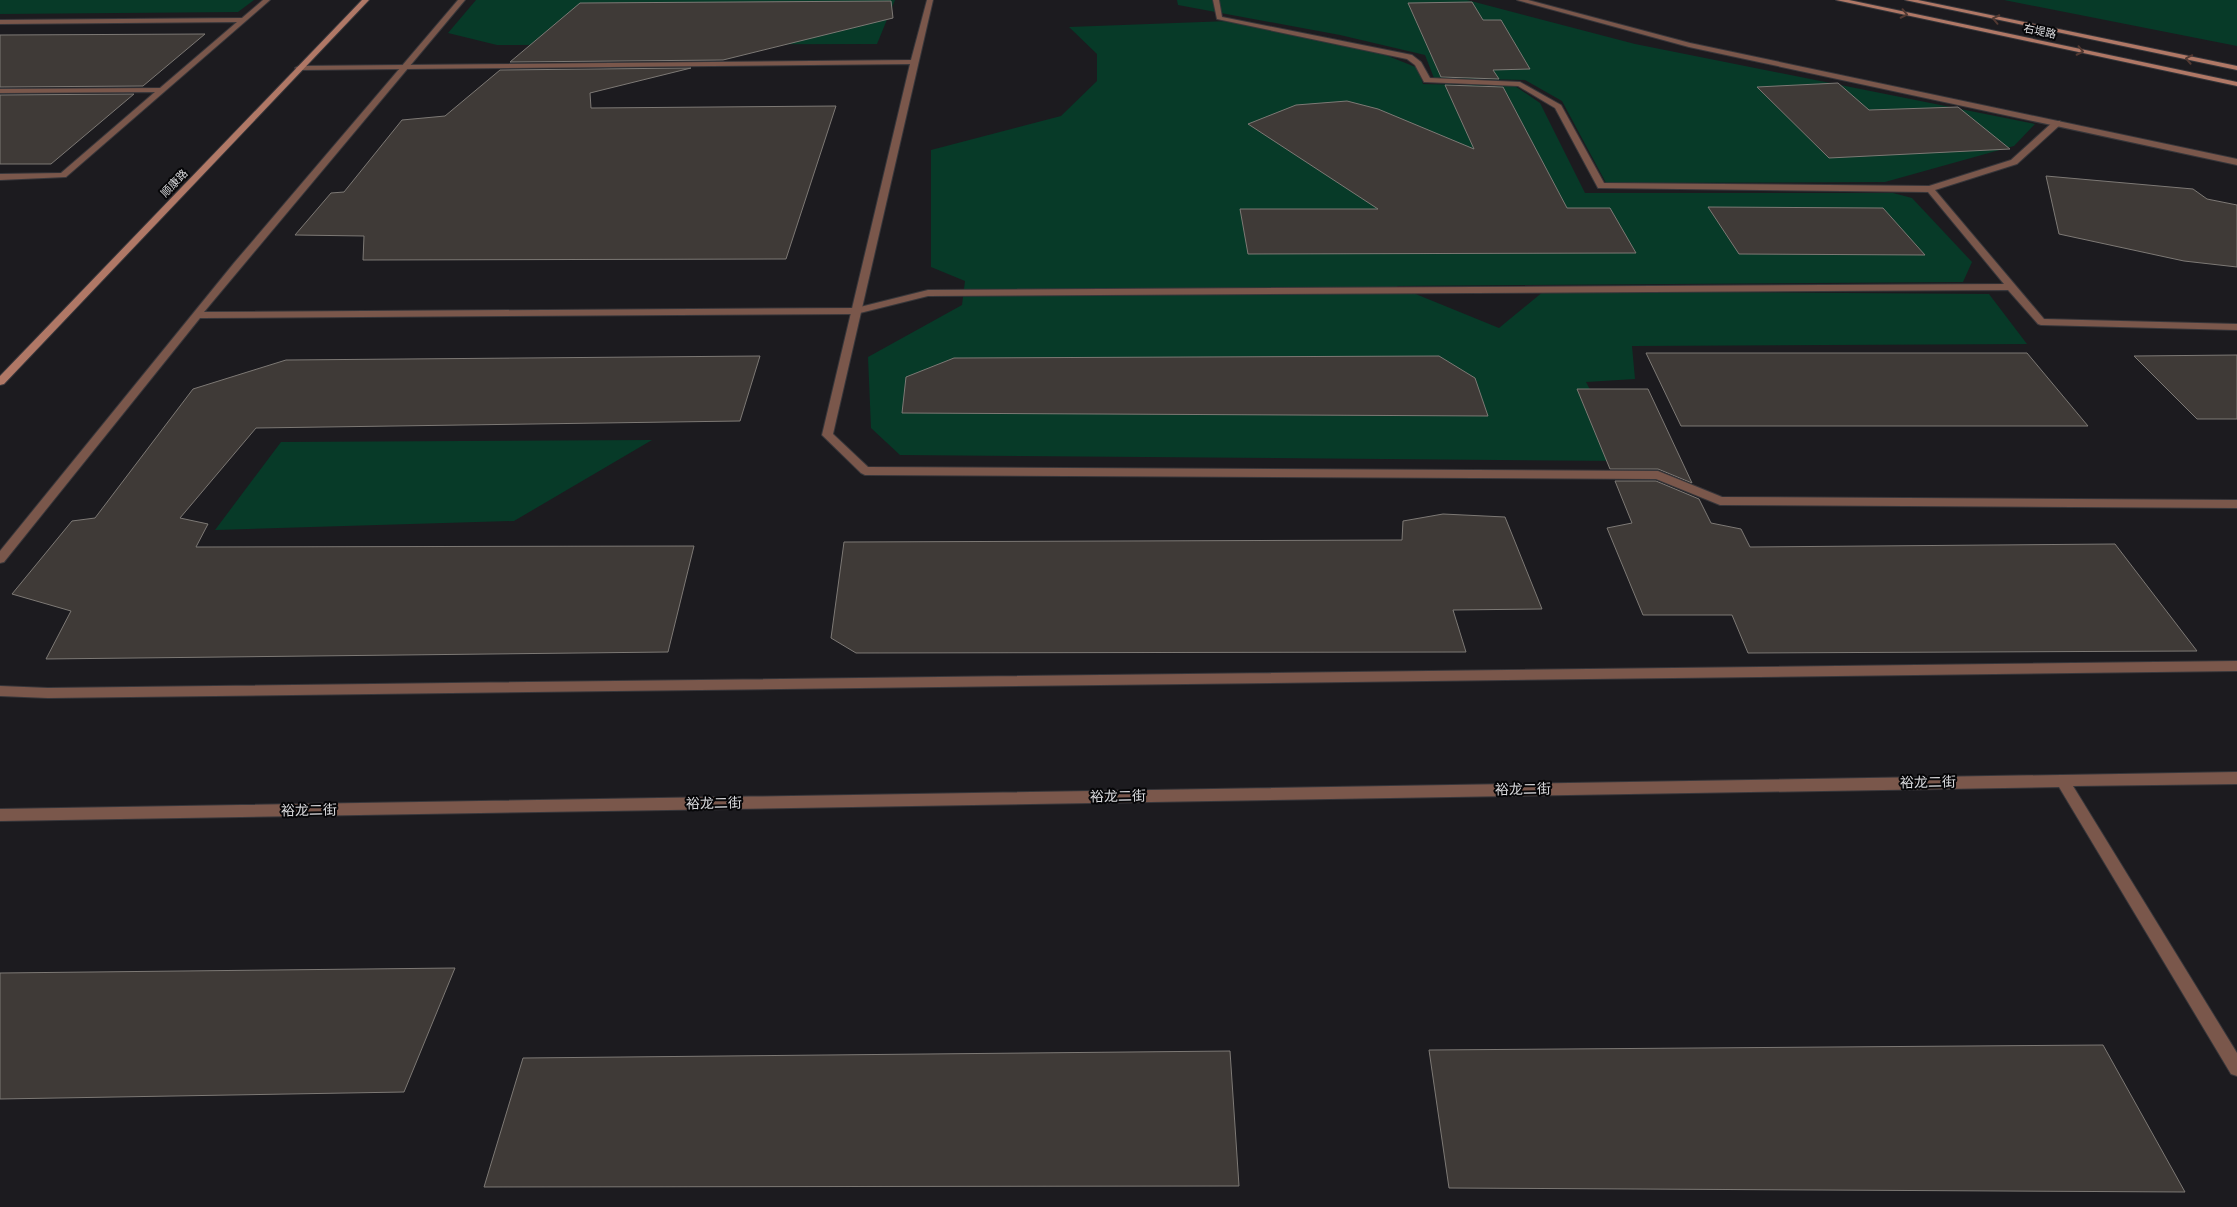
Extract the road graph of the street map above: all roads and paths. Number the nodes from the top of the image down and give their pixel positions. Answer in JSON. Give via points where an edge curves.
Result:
{"nodes":[{"id":1,"x":267,"y":0,"type":"edge"},
{"id":2,"x":366,"y":0,"type":"edge"},
{"id":3,"x":462,"y":0,"type":"edge"},
{"id":4,"x":930,"y":0,"type":"edge"},
{"id":5,"x":1216,"y":0,"type":"edge"},
{"id":6,"x":1520,"y":0,"type":"edge"},
{"id":7,"x":1839,"y":0,"type":"edge"},
{"id":8,"x":1908,"y":0,"type":"edge"},
{"id":9,"x":243,"y":20,"type":"junction"},
{"id":10,"x":0,"y":22,"type":"edge"},
{"id":11,"x":914,"y":62,"type":"junction"},
{"id":12,"x":405,"y":67,"type":"junction"},
{"id":13,"x":299,"y":68,"type":"junction"},
{"id":14,"x":2237,"y":68,"type":"edge"},
{"id":15,"x":2237,"y":84,"type":"edge"},
{"id":16,"x":162,"y":90,"type":"junction"},
{"id":17,"x":0,"y":91,"type":"edge"},
{"id":18,"x":2057,"y":123,"type":"junction"},
{"id":19,"x":2237,"y":162,"type":"edge"},
{"id":20,"x":0,"y":176,"type":"edge"},
{"id":21,"x":1930,"y":189,"type":"junction"},
{"id":22,"x":2011,"y":286,"type":"junction"},
{"id":23,"x":856,"y":311,"type":"junction"},
{"id":24,"x":196,"y":315,"type":"junction"},
{"id":25,"x":2237,"y":327,"type":"edge"},
{"id":26,"x":0,"y":382,"type":"edge"},
{"id":27,"x":2237,"y":504,"type":"edge"},
{"id":28,"x":0,"y":559,"type":"edge"},
{"id":29,"x":2237,"y":666,"type":"edge"},
{"id":30,"x":0,"y":692,"type":"edge"},
{"id":31,"x":2237,"y":778,"type":"edge"},
{"id":32,"x":2062,"y":780,"type":"junction"},
{"id":33,"x":0,"y":815,"type":"edge"},
{"id":34,"x":2237,"y":1068,"type":"edge"}],
"edges":[{"from":1,"to":9,"type":"street"},
{"from":2,"to":13,"type":"street","name":"顺康路"},
{"from":3,"to":12,"type":"street"},
{"from":4,"to":11,"type":"street"},
{"from":5,"to":21,"type":"street","via":[[1219,18],[1409,57],[1418,64],[1427,80],[1520,84],[1558,107],[1601,186]]},
{"from":6,"to":18,"type":"street","via":[[1688,45]]},
{"from":7,"to":15,"type":"street","name":"右堤路","one_way":true},
{"from":14,"to":8,"type":"street","name":"右堤路","one_way":true},
{"from":9,"to":10,"type":"street"},
{"from":9,"to":16,"type":"street"},
{"from":11,"to":12,"type":"street"},
{"from":11,"to":23,"type":"street"},
{"from":12,"to":13,"type":"street"},
{"from":12,"to":24,"type":"street"},
{"from":13,"to":26,"type":"street","name":"顺康路"},
{"from":16,"to":17,"type":"street"},
{"from":16,"to":20,"type":"street","via":[[63,175]]},
{"from":18,"to":19,"type":"street"},
{"from":18,"to":21,"type":"street","via":[[2014,162]]},
{"from":21,"to":22,"type":"street"},
{"from":22,"to":23,"type":"street","via":[[928,293]]},
{"from":22,"to":25,"type":"street","via":[[2041,322]]},
{"from":23,"to":24,"type":"street"},
{"from":23,"to":27,"type":"street","via":[[827,435],[865,472],[1658,475],[1720,501]]},
{"from":24,"to":28,"type":"street"},
{"from":29,"to":30,"type":"street"},
{"from":31,"to":32,"type":"street","name":"裕龙二街"},
{"from":32,"to":33,"type":"street","name":"裕龙二街"},
{"from":32,"to":34,"type":"street"}]}
